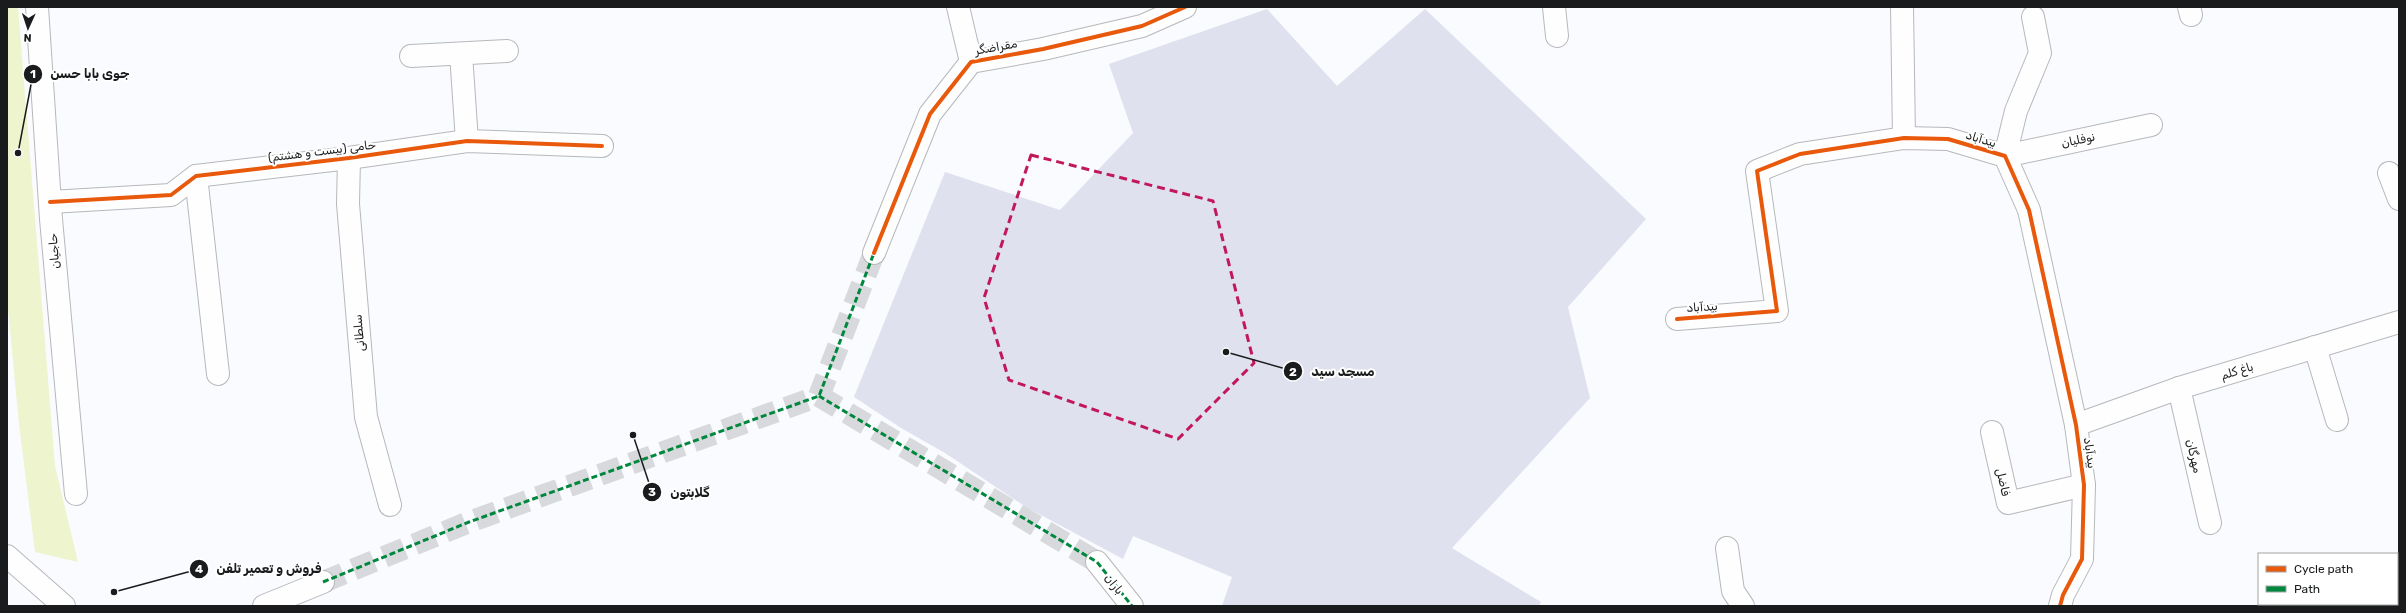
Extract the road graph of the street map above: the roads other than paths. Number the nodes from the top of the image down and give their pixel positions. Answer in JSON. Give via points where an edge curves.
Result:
{"nodes":[{"id":1,"x":37,"y":7,"type":"edge"},
{"id":2,"x":958,"y":7,"type":"edge"},
{"id":3,"x":1185,"y":7,"type":"edge"},
{"id":4,"x":1554,"y":7,"type":"edge"},
{"id":5,"x":1902,"y":7,"type":"edge"},
{"id":6,"x":2034,"y":17,"type":"dead end"},
{"id":7,"x":1557,"y":36,"type":"dead end"},
{"id":8,"x":507,"y":51,"type":"dead end"},
{"id":9,"x":461,"y":54,"type":"junction"},
{"id":10,"x":411,"y":56,"type":"dead end"},
{"id":11,"x":971,"y":62,"type":"junction"},
{"id":12,"x":2151,"y":125,"type":"dead end"},
{"id":13,"x":1904,"y":138,"type":"junction"},
{"id":14,"x":467,"y":141,"type":"junction"},
{"id":15,"x":602,"y":146,"type":"dead end"},
{"id":16,"x":2005,"y":156,"type":"junction"},
{"id":17,"x":349,"y":158,"type":"junction"},
{"id":18,"x":2389,"y":173,"type":"dead end"},
{"id":19,"x":196,"y":176,"type":"junction"},
{"id":20,"x":2399,"y":199,"type":"edge"},
{"id":21,"x":50,"y":202,"type":"junction"},
{"id":22,"x":874,"y":253,"type":"tunnel mouth"},
{"id":23,"x":1677,"y":319,"type":"dead end"},
{"id":24,"x":2399,"y":322,"type":"edge"},
{"id":25,"x":2315,"y":347,"type":"junction"},
{"id":26,"x":218,"y":374,"type":"dead end"},
{"id":27,"x":2179,"y":388,"type":"junction"},
{"id":28,"x":2337,"y":420,"type":"dead end"},
{"id":29,"x":2076,"y":425,"type":"junction"},
{"id":30,"x":1992,"y":432,"type":"dead end"},
{"id":31,"x":2084,"y":485,"type":"junction"},
{"id":32,"x":76,"y":494,"type":"dead end"},
{"id":33,"x":390,"y":505,"type":"dead end"},
{"id":34,"x":2210,"y":523,"type":"dead end"},
{"id":35,"x":1727,"y":548,"type":"dead end"},
{"id":36,"x":7,"y":556,"type":"edge"},
{"id":37,"x":1097,"y":562,"type":"tunnel mouth"},
{"id":38,"x":323,"y":582,"type":"tunnel mouth"},
{"id":39,"x":64,"y":606,"type":"edge"},
{"id":40,"x":264,"y":606,"type":"edge"},
{"id":41,"x":1132,"y":606,"type":"edge"},
{"id":42,"x":1743,"y":606,"type":"edge"},
{"id":43,"x":2060,"y":606,"type":"edge"}],
"edges":[{"from":1,"to":21,"type":"street","name":"حاجیان"},
{"from":2,"to":11,"type":"street"},
{"from":3,"to":11,"type":"street","name":"مقراضگر","via":[[1142,26],[1043,49]]},
{"from":4,"to":7,"type":"street"},
{"from":5,"to":13,"type":"street"},
{"from":6,"to":16,"type":"street","via":[[2040,53],[2016,111]]},
{"from":8,"to":9,"type":"street"},
{"from":9,"to":10,"type":"street"},
{"from":9,"to":14,"type":"street"},
{"from":11,"to":22,"type":"street","name":"مقراضگر","via":[[930,114]]},
{"from":12,"to":16,"type":"street","name":"نوفلیان"},
{"from":13,"to":16,"type":"street","name":"بیدآباد","via":[[1948,139]]},
{"from":13,"to":23,"type":"street","name":"بیدآباد","via":[[1800,154],[1757,171],[1777,311]]},
{"from":14,"to":15,"type":"street","name":"حامی (بیست و هشتم)"},
{"from":14,"to":17,"type":"street","name":"حامی (بیست و هشتم)"},
{"from":16,"to":29,"type":"street","name":"بیدآباد","via":[[2029,210]]},
{"from":17,"to":19,"type":"street","name":"حامی (بیست و هشتم)"},
{"from":17,"to":33,"type":"street","name":"سلطانی","via":[[348,204],[366,417]]},
{"from":18,"to":20,"type":"street"},
{"from":19,"to":21,"type":"street","via":[[171,195]]},
{"from":19,"to":26,"type":"street"},
{"from":21,"to":32,"type":"street","name":"حاجیان"},
{"from":24,"to":25,"type":"street","name":"باغ کلم"},
{"from":25,"to":27,"type":"street","name":"باغ کلم"},
{"from":25,"to":28,"type":"street"},
{"from":27,"to":29,"type":"street","name":"باغ کلم"},
{"from":27,"to":34,"type":"street","name":"مهرگان"},
{"from":29,"to":31,"type":"street","name":"بیدآباد"},
{"from":30,"to":31,"type":"street","name":"فاضل","via":[[2008,503]]},
{"from":31,"to":43,"type":"street","name":"بیدآباد","via":[[2082,559]]},
{"from":35,"to":42,"type":"street","via":[[1732,591]]},
{"from":36,"to":39,"type":"street"},
{"from":37,"to":41,"type":"street","name":"باران"},
{"from":38,"to":40,"type":"street"}]}
